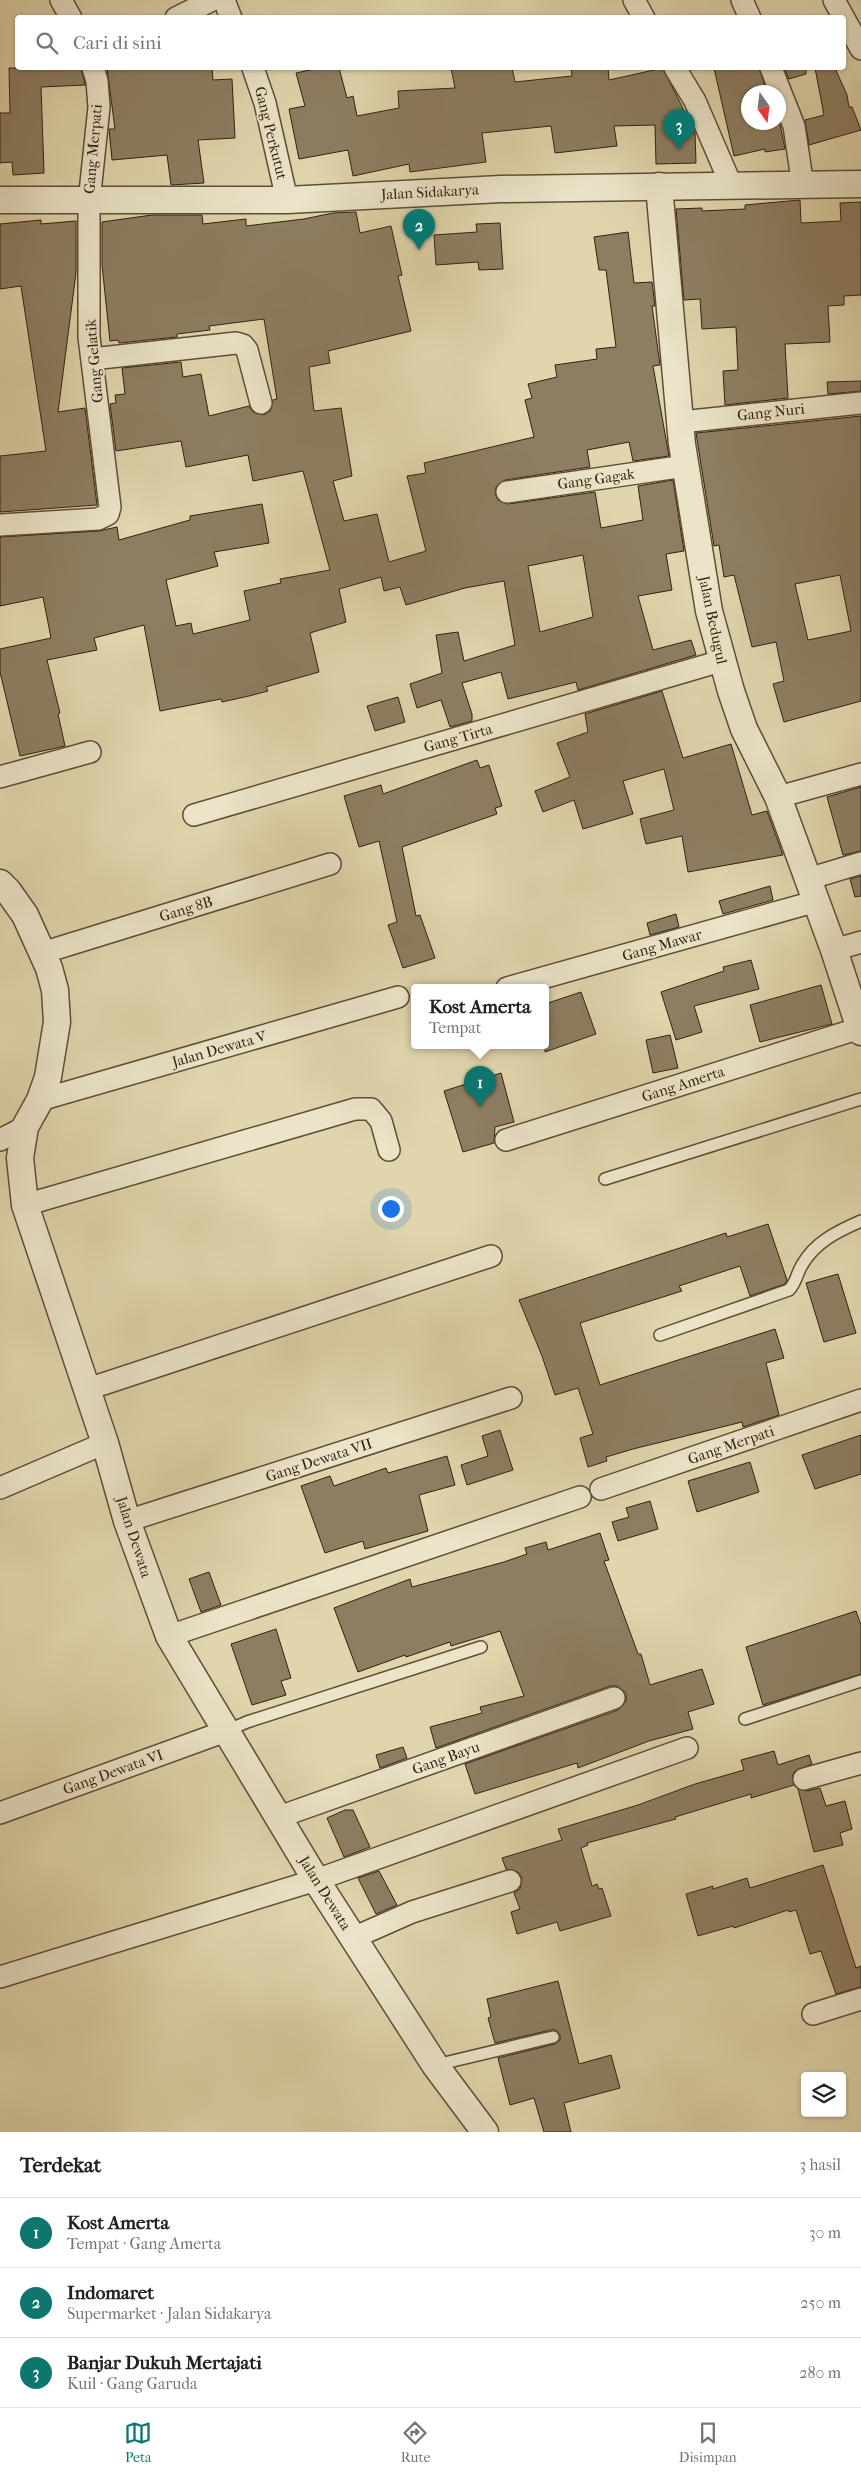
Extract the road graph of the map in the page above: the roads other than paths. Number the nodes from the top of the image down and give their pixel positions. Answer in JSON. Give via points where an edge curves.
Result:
{"nodes":[{"id":1,"x":61,"y":0,"type":"edge"},
{"id":2,"x":212,"y":0,"type":"edge"},
{"id":3,"x":224,"y":0,"type":"edge"},
{"id":4,"x":634,"y":0,"type":"edge"},
{"id":5,"x":742,"y":0,"type":"edge"},
{"id":6,"x":834,"y":0,"type":"edge"},
{"id":7,"x":69,"y":15,"type":"edge"},
{"id":8,"x":182,"y":15,"type":"edge"},
{"id":9,"x":230,"y":15,"type":"edge"},
{"id":10,"x":642,"y":15,"type":"edge"},
{"id":11,"x":749,"y":15,"type":"edge"},
{"id":12,"x":842,"y":15,"type":"edge"},
{"id":13,"x":846,"y":22,"type":"edge"},
{"id":14,"x":861,"y":49,"type":"edge"},
{"id":15,"x":94,"y":70,"type":"edge"},
{"id":16,"x":254,"y":70,"type":"edge"},
{"id":17,"x":676,"y":70,"type":"edge"},
{"id":18,"x":772,"y":70,"type":"edge"},
{"id":19,"x":861,"y":184,"type":"edge"},
{"id":20,"x":659,"y":186,"type":"junction"},
{"id":21,"x":803,"y":186,"type":"junction"},
{"id":22,"x":732,"y":187,"type":"junction"},
{"id":23,"x":0,"y":200,"type":"edge"},
{"id":24,"x":287,"y":200,"type":"junction"},
{"id":25,"x":89,"y":202,"type":"junction"},
{"id":26,"x":92,"y":359,"type":"junction"},
{"id":27,"x":261,"y":403,"type":"dead end"},
{"id":28,"x":861,"y":403,"type":"edge"},
{"id":29,"x":681,"y":422,"type":"junction"},
{"id":30,"x":685,"y":466,"type":"junction"},
{"id":31,"x":507,"y":492,"type":"dead end"},
{"id":32,"x":0,"y":525,"type":"edge"},
{"id":33,"x":721,"y":661,"type":"junction"},
{"id":34,"x":90,"y":752,"type":"dead end"},
{"id":35,"x":861,"y":774,"type":"edge"},
{"id":36,"x":0,"y":777,"type":"edge"},
{"id":37,"x":778,"y":798,"type":"junction"},
{"id":38,"x":194,"y":815,"type":"dead end"},
{"id":39,"x":861,"y":863,"type":"edge"},
{"id":40,"x":330,"y":864,"type":"dead end"},
{"id":41,"x":0,"y":883,"type":"edge"},
{"id":42,"x":812,"y":890,"type":"junction"},
{"id":43,"x":861,"y":942,"type":"edge"},
{"id":44,"x":834,"y":950,"type":"junction"},
{"id":45,"x":42,"y":953,"type":"junction"},
{"id":46,"x":519,"y":984,"type":"edge"},
{"id":47,"x":398,"y":997,"type":"dead end"},
{"id":48,"x":860,"y":1030,"type":"edge"},
{"id":49,"x":861,"y":1099,"type":"edge"},
{"id":50,"x":40,"y":1100,"type":"junction"},
{"id":51,"x":25,"y":1127,"type":"junction"},
{"id":52,"x":0,"y":1140,"type":"edge"},
{"id":53,"x":506,"y":1140,"type":"dead end"},
{"id":54,"x":389,"y":1150,"type":"dead end"},
{"id":55,"x":605,"y":1179,"type":"dead end"},
{"id":56,"x":25,"y":1205,"type":"junction"},
{"id":57,"x":861,"y":1221,"type":"edge"},
{"id":58,"x":491,"y":1256,"type":"dead end"},
{"id":59,"x":660,"y":1335,"type":"dead end"},
{"id":60,"x":88,"y":1389,"type":"junction"},
{"id":61,"x":511,"y":1398,"type":"dead end"},
{"id":62,"x":861,"y":1400,"type":"edge"},
{"id":63,"x":105,"y":1442,"type":"junction"},
{"id":64,"x":0,"y":1488,"type":"edge"},
{"id":65,"x":601,"y":1489,"type":"dead end"},
{"id":66,"x":580,"y":1497,"type":"dead end"},
{"id":67,"x":127,"y":1521,"type":"junction"},
{"id":68,"x":168,"y":1636,"type":"junction"},
{"id":69,"x":481,"y":1647,"type":"dead end"},
{"id":70,"x":861,"y":1681,"type":"edge"},
{"id":71,"x":614,"y":1698,"type":"dead end"},
{"id":72,"x":745,"y":1718,"type":"dead end"},
{"id":73,"x":226,"y":1731,"type":"junction"},
{"id":74,"x":687,"y":1748,"type":"dead end"},
{"id":75,"x":861,"y":1763,"type":"edge"},
{"id":76,"x":804,"y":1780,"type":"dead end"},
{"id":77,"x":0,"y":1813,"type":"edge"},
{"id":78,"x":279,"y":1817,"type":"junction"},
{"id":79,"x":316,"y":1880,"type":"junction"},
{"id":80,"x":510,"y":1881,"type":"dead end"},
{"id":81,"x":353,"y":1938,"type":"junction"},
{"id":82,"x":0,"y":1977,"type":"edge"},
{"id":83,"x":861,"y":1999,"type":"edge"},
{"id":84,"x":813,"y":2014,"type":"dead end"},
{"id":85,"x":553,"y":2037,"type":"dead end"},
{"id":86,"x":435,"y":2065,"type":"junction"},
{"id":87,"x":485,"y":2132,"type":"edge"}],
"edges":[{"from":1,"to":7,"type":"street"},
{"from":2,"to":8,"type":"street"},
{"from":3,"to":9,"type":"street"},
{"from":4,"to":10,"type":"street"},
{"from":5,"to":11,"type":"street"},
{"from":6,"to":12,"type":"street"},
{"from":13,"to":14,"type":"street"},
{"from":15,"to":25,"type":"street","name":"Gang Merpati","via":[[99,108]]},
{"from":16,"to":24,"type":"street","name":"Gang Perkutut","via":[[265,103]]},
{"from":17,"to":22,"type":"street","via":[[695,100]]},
{"from":18,"to":21,"type":"street","via":[[794,126]]},
{"from":19,"to":21,"type":"street","name":"Jalan Sidakarya"},
{"from":20,"to":22,"type":"street","name":"Jalan Sidakarya"},
{"from":20,"to":24,"type":"street","name":"Jalan Sidakarya","via":[[501,189]]},
{"from":20,"to":29,"type":"street","name":"Jalan Bedugul"},
{"from":21,"to":22,"type":"street","name":"Jalan Sidakarya"},
{"from":23,"to":25,"type":"street","name":"Jalan Sidakarya"},
{"from":24,"to":25,"type":"street","name":"Jalan Sidakarya"},
{"from":25,"to":26,"type":"street","name":"Gang Gelatik","via":[[89,337]]},
{"from":26,"to":27,"type":"street","via":[[236,343],[247,350]]},
{"from":26,"to":32,"type":"street","name":"Gang Gelatik","via":[[110,507],[108,514],[103,518]]},
{"from":28,"to":29,"type":"street","name":"Gang Nuri"},
{"from":29,"to":30,"type":"street","name":"Jalan Bedugul"},
{"from":30,"to":31,"type":"street","name":"Gang Gagak"},
{"from":30,"to":33,"type":"street","name":"Jalan Bedugul","via":[[709,611]]},
{"from":33,"to":37,"type":"street","name":"Jalan Bedugul","via":[[744,729]]},
{"from":33,"to":38,"type":"street","name":"Gang Tirta"},
{"from":34,"to":36,"type":"street"},
{"from":35,"to":37,"type":"street"},
{"from":37,"to":42,"type":"street","name":"Jalan Bedugul"},
{"from":39,"to":42,"type":"street","name":"Gang Mawar"},
{"from":40,"to":45,"type":"street","name":"Gang 8B"},
{"from":41,"to":45,"type":"street","name":"Jalan Dewata","via":[[25,915]]},
{"from":42,"to":44,"type":"street","name":"Jalan Bedugul"},
{"from":42,"to":46,"type":"street","name":"Gang Mawar"},
{"from":43,"to":44,"type":"street"},
{"from":44,"to":48,"type":"street","name":"Jalan Bedugul"},
{"from":45,"to":50,"type":"street","name":"Jalan Dewata","via":[[55,990],[57,1022],[48,1077]]},
{"from":47,"to":50,"type":"street","name":"Jalan Dewata V"},
{"from":48,"to":53,"type":"street","name":"Gang Amerta"},
{"from":49,"to":55,"type":"lane"},
{"from":50,"to":51,"type":"street","name":"Jalan Dewata"},
{"from":51,"to":52,"type":"street"},
{"from":51,"to":56,"type":"street","name":"Jalan Dewata","via":[[20,1158]]},
{"from":54,"to":56,"type":"street","via":[[381,1121],[372,1109],[355,1109]]},
{"from":56,"to":60,"type":"street","name":"Jalan Dewata"},
{"from":57,"to":59,"type":"lane","via":[[843,1228],[816,1247],[789,1290]]},
{"from":58,"to":60,"type":"street"},
{"from":60,"to":63,"type":"street","name":"Jalan Dewata"},
{"from":61,"to":67,"type":"street","name":"Gang Dewata VII"},
{"from":62,"to":65,"type":"street","name":"Gang Merpati"},
{"from":63,"to":64,"type":"street"},
{"from":63,"to":67,"type":"street","name":"Jalan Dewata"},
{"from":66,"to":68,"type":"street"},
{"from":67,"to":68,"type":"street","name":"Jalan Dewata"},
{"from":68,"to":73,"type":"street","name":"Jalan Dewata"},
{"from":69,"to":73,"type":"lane"},
{"from":70,"to":72,"type":"lane"},
{"from":71,"to":78,"type":"street","name":"Gang Bayu"},
{"from":73,"to":77,"type":"street","name":"Gang Dewata VI"},
{"from":73,"to":78,"type":"street","name":"Jalan Dewata"},
{"from":74,"to":79,"type":"street"},
{"from":75,"to":76,"type":"street"},
{"from":78,"to":79,"type":"street","name":"Jalan Dewata"},
{"from":79,"to":81,"type":"street","name":"Jalan Dewata"},
{"from":79,"to":82,"type":"street"},
{"from":80,"to":81,"type":"street","via":[[412,1912]]},
{"from":81,"to":86,"type":"street","name":"Jalan Dewata"},
{"from":83,"to":84,"type":"street"},
{"from":85,"to":86,"type":"lane"},
{"from":86,"to":87,"type":"street","name":"Jalan Dewata"}]}
